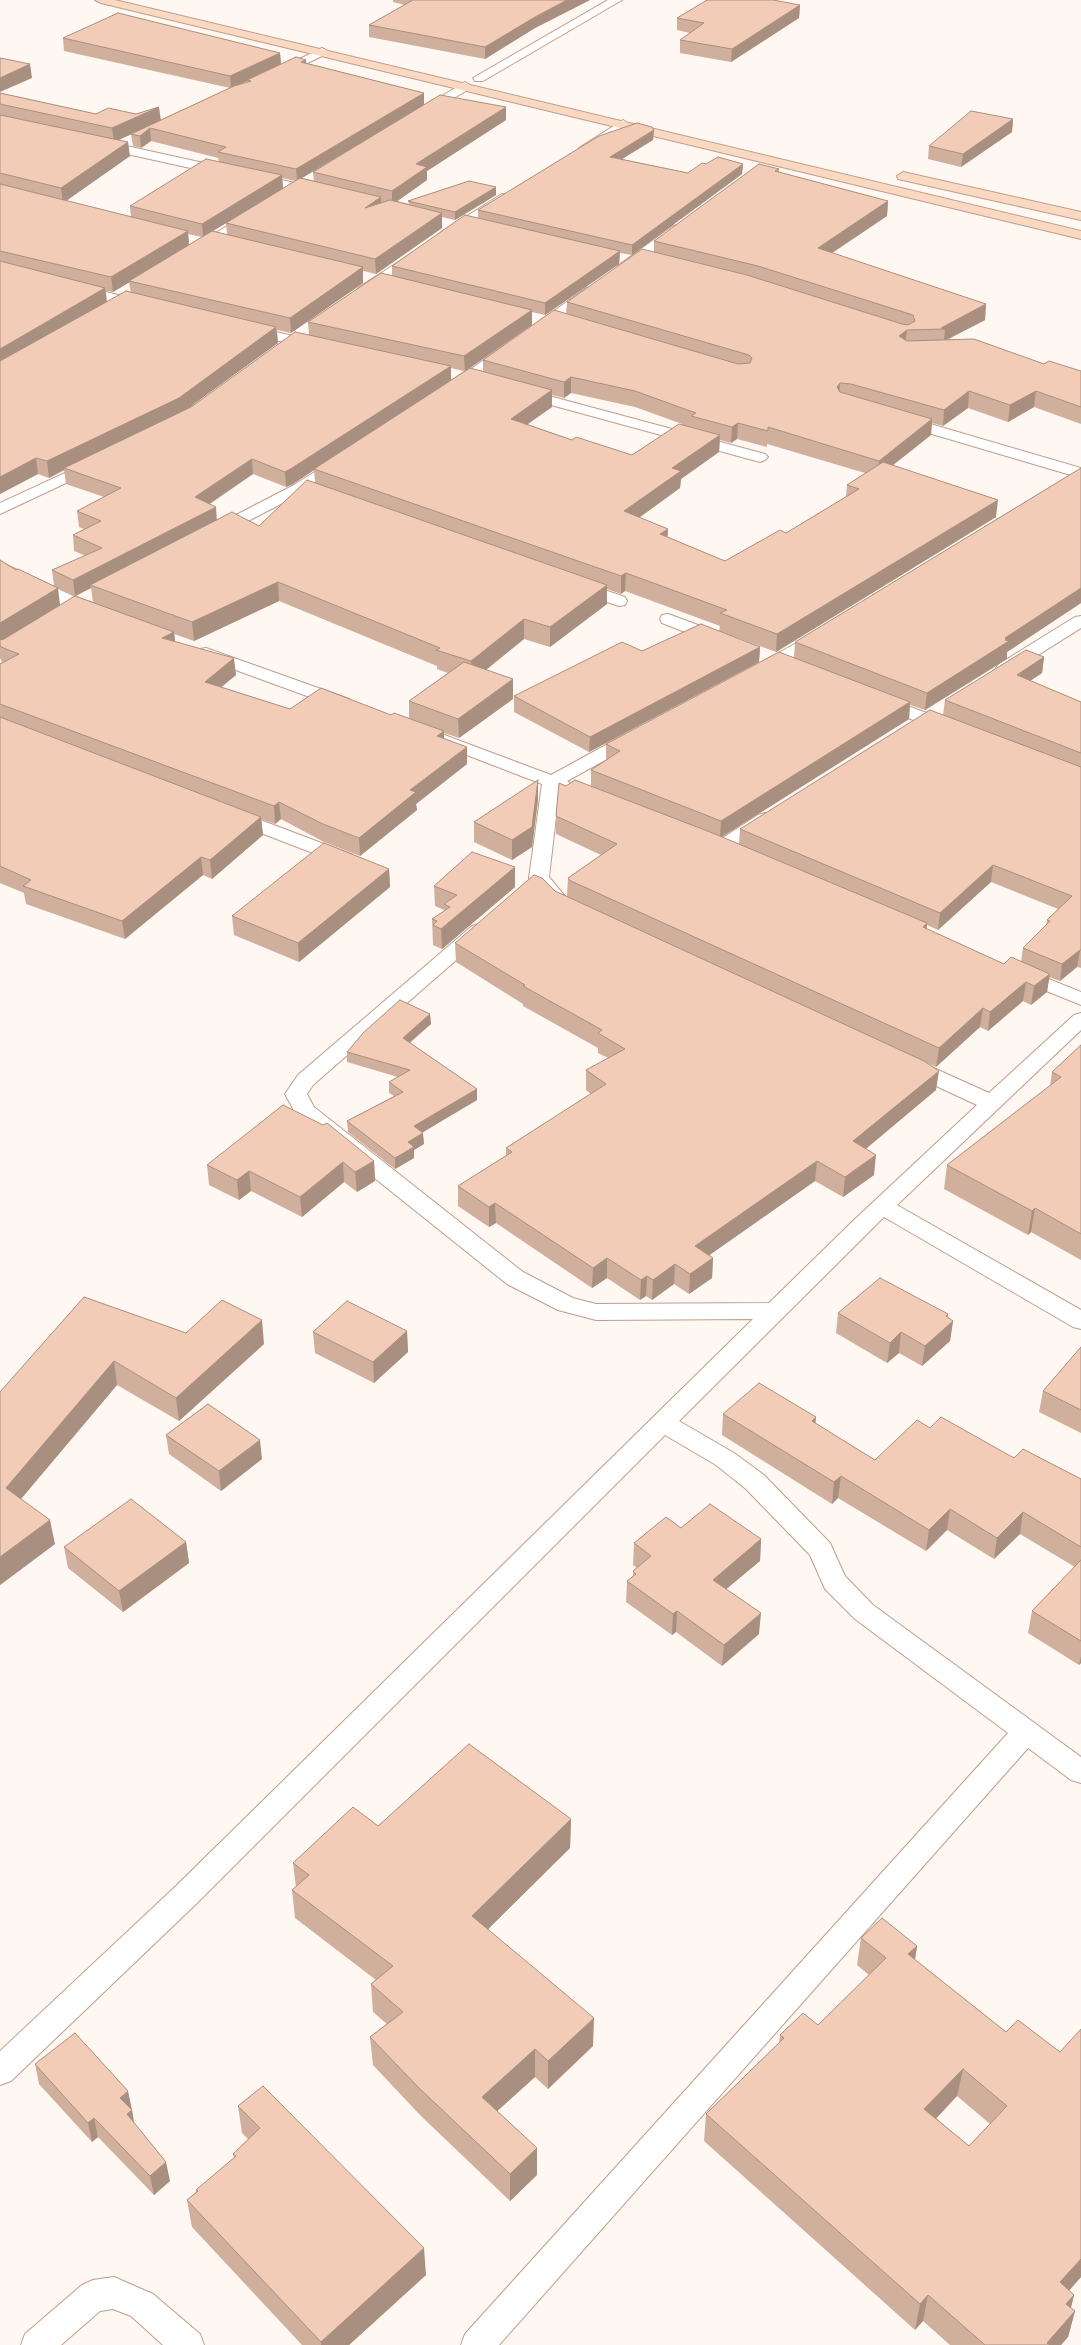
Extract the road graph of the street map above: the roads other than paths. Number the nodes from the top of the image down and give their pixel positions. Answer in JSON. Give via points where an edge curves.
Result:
{"nodes":[{"id":1,"x":101,"y":0,"type":"edge"},
{"id":2,"x":146,"y":0,"type":"edge"},
{"id":3,"x":616,"y":0,"type":"edge"},
{"id":4,"x":322,"y":52,"type":"junction"},
{"id":5,"x":265,"y":78,"type":"edge"},
{"id":6,"x":479,"y":78,"type":"junction"},
{"id":7,"x":466,"y":86,"type":"junction"},
{"id":8,"x":412,"y":118,"type":"edge"},
{"id":9,"x":623,"y":124,"type":"junction"},
{"id":10,"x":136,"y":138,"type":"edge"},
{"id":11,"x":84,"y":141,"type":"edge"},
{"id":12,"x":115,"y":148,"type":"junction"},
{"id":13,"x":576,"y":153,"type":"edge"},
{"id":14,"x":770,"y":153,"type":"junction"},
{"id":15,"x":759,"y":169,"type":"edge"},
{"id":16,"x":894,"y":174,"type":"dead end"},
{"id":17,"x":312,"y":179,"type":"edge"},
{"id":18,"x":299,"y":187,"type":"junction"},
{"id":19,"x":516,"y":189,"type":"edge"},
{"id":20,"x":329,"y":194,"type":"edge"},
{"id":21,"x":278,"y":199,"type":"edge"},
{"id":22,"x":265,"y":207,"type":"edge"},
{"id":23,"x":1081,"y":216,"type":"edge"},
{"id":24,"x":690,"y":220,"type":"edge"},
{"id":25,"x":442,"y":222,"type":"edge"},
{"id":26,"x":460,"y":224,"type":"junction"},
{"id":27,"x":485,"y":227,"type":"edge"},
{"id":28,"x":1081,"y":235,"type":"edge"},
{"id":29,"x":190,"y":240,"type":"dead end"},
{"id":30,"x":208,"y":242,"type":"junction"},
{"id":31,"x":226,"y":244,"type":"edge"},
{"id":32,"x":186,"y":255,"type":"edge"},
{"id":33,"x":619,"y":258,"type":"edge"},
{"id":34,"x":637,"y":259,"type":"junction"},
{"id":35,"x":654,"y":261,"type":"edge"},
{"id":36,"x":363,"y":277,"type":"edge"},
{"id":37,"x":379,"y":280,"type":"junction"},
{"id":38,"x":394,"y":284,"type":"edge"},
{"id":39,"x":61,"y":285,"type":"edge"},
{"id":40,"x":134,"y":287,"type":"edge"},
{"id":41,"x":352,"y":299,"type":"edge"},
{"id":42,"x":116,"y":303,"type":"junction"},
{"id":43,"x":155,"y":308,"type":"edge"},
{"id":44,"x":532,"y":319,"type":"edge"},
{"id":45,"x":550,"y":320,"type":"junction"},
{"id":46,"x":568,"y":323,"type":"edge"},
{"id":47,"x":233,"y":327,"type":"edge"},
{"id":48,"x":307,"y":331,"type":"dead end"},
{"id":49,"x":294,"y":340,"type":"junction"},
{"id":50,"x":331,"y":348,"type":"edge"},
{"id":51,"x":274,"y":354,"type":"edge"},
{"id":52,"x":445,"y":373,"type":"edge"},
{"id":53,"x":468,"y":378,"type":"junction"},
{"id":54,"x":483,"y":382,"type":"edge"},
{"id":55,"x":506,"y":388,"type":"edge"},
{"id":56,"x":442,"y":395,"type":"edge"},
{"id":57,"x":890,"y":417,"type":"edge"},
{"id":58,"x":352,"y":454,"type":"edge"},
{"id":59,"x":760,"y":457,"type":"dead end"},
{"id":60,"x":105,"y":459,"type":"edge"},
{"id":61,"x":1081,"y":473,"type":"edge"},
{"id":62,"x":1065,"y":483,"type":"edge"},
{"id":63,"x":0,"y":509,"type":"edge"},
{"id":64,"x":202,"y":539,"type":"edge"},
{"id":65,"x":0,"y":567,"type":"edge"},
{"id":66,"x":561,"y":580,"type":"edge"},
{"id":67,"x":96,"y":594,"type":"edge"},
{"id":68,"x":619,"y":602,"type":"dead end"},
{"id":69,"x":68,"y":609,"type":"junction"},
{"id":70,"x":112,"y":619,"type":"edge"},
{"id":71,"x":668,"y":619,"type":"dead end"},
{"id":72,"x":1081,"y":621,"type":"edge"},
{"id":73,"x":831,"y":628,"type":"edge"},
{"id":74,"x":733,"y":644,"type":"edge"},
{"id":75,"x":193,"y":648,"type":"edge"},
{"id":76,"x":755,"y":653,"type":"edge"},
{"id":77,"x":777,"y":661,"type":"junction"},
{"id":78,"x":799,"y":670,"type":"edge"},
{"id":79,"x":749,"y":676,"type":"edge"},
{"id":80,"x":990,"y":678,"type":"edge"},
{"id":81,"x":865,"y":695,"type":"edge"},
{"id":82,"x":944,"y":706,"type":"edge"},
{"id":83,"x":356,"y":708,"type":"edge"},
{"id":84,"x":924,"y":718,"type":"junction"},
{"id":85,"x":650,"y":729,"type":"edge"},
{"id":86,"x":905,"y":730,"type":"edge"},
{"id":87,"x":422,"y":732,"type":"edge"},
{"id":88,"x":962,"y":732,"type":"edge"},
{"id":89,"x":543,"y":779,"type":"junction"},
{"id":90,"x":581,"y":793,"type":"edge"},
{"id":91,"x":780,"y":810,"type":"edge"},
{"id":92,"x":221,"y":811,"type":"edge"},
{"id":93,"x":744,"y":856,"type":"edge"},
{"id":94,"x":361,"y":865,"type":"edge"},
{"id":95,"x":575,"y":911,"type":"edge"},
{"id":96,"x":491,"y":919,"type":"edge"},
{"id":97,"x":1000,"y":965,"type":"edge"},
{"id":98,"x":1081,"y":999,"type":"edge"},
{"id":99,"x":1081,"y":1019,"type":"edge"},
{"id":100,"x":891,"y":1056,"type":"edge"},
{"id":101,"x":992,"y":1103,"type":"junction"},
{"id":102,"x":882,"y":1206,"type":"junction"},
{"id":103,"x":776,"y":1311,"type":"junction"},
{"id":104,"x":1081,"y":1322,"type":"edge"},
{"id":105,"x":663,"y":1423,"type":"junction"},
{"id":106,"x":1025,"y":1733,"type":"junction"},
{"id":107,"x":1081,"y":1772,"type":"edge"},
{"id":108,"x":0,"y":2070,"type":"edge"},
{"id":109,"x":37,"y":2345,"type":"edge"},
{"id":110,"x":188,"y":2345,"type":"edge"},
{"id":111,"x":476,"y":2345,"type":"edge"}],
"edges":[{"from":1,"to":4,"type":"main road"},
{"from":2,"to":6,"type":"main road"},
{"from":3,"to":6,"type":"street"},
{"from":4,"to":5,"type":"street"},
{"from":4,"to":7,"type":"main road"},
{"from":6,"to":14,"type":"main road"},
{"from":7,"to":8,"type":"street"},
{"from":7,"to":9,"type":"main road"},
{"from":9,"to":13,"type":"street"},
{"from":9,"to":14,"type":"main road"},
{"from":10,"to":12,"type":"street"},
{"from":11,"to":12,"type":"street"},
{"from":12,"to":18,"type":"street"},
{"from":14,"to":15,"type":"street"},
{"from":14,"to":28,"type":"main road"},
{"from":16,"to":23,"type":"main road"},
{"from":17,"to":18,"type":"street"},
{"from":18,"to":20,"type":"street"},
{"from":18,"to":21,"type":"street"},
{"from":19,"to":26,"type":"street"},
{"from":22,"to":30,"type":"street"},
{"from":24,"to":34,"type":"street"},
{"from":25,"to":26,"type":"street"},
{"from":26,"to":27,"type":"street"},
{"from":26,"to":37,"type":"street"},
{"from":29,"to":30,"type":"street"},
{"from":30,"to":31,"type":"street"},
{"from":30,"to":32,"type":"street"},
{"from":33,"to":34,"type":"street"},
{"from":34,"to":35,"type":"street"},
{"from":34,"to":45,"type":"street"},
{"from":36,"to":37,"type":"street"},
{"from":37,"to":38,"type":"street"},
{"from":37,"to":41,"type":"street"},
{"from":39,"to":42,"type":"street"},
{"from":40,"to":42,"type":"street"},
{"from":42,"to":43,"type":"street"},
{"from":44,"to":45,"type":"street"},
{"from":45,"to":46,"type":"street"},
{"from":45,"to":53,"type":"street"},
{"from":47,"to":49,"type":"street"},
{"from":48,"to":49,"type":"street"},
{"from":49,"to":50,"type":"street"},
{"from":49,"to":51,"type":"street"},
{"from":52,"to":53,"type":"street"},
{"from":53,"to":54,"type":"street"},
{"from":53,"to":56,"type":"street"},
{"from":55,"to":59,"type":"street"},
{"from":57,"to":61,"type":"street"},
{"from":58,"to":64,"type":"street","via":[[307,491]]},
{"from":60,"to":63,"type":"street"},
{"from":61,"to":62,"type":"street"},
{"from":65,"to":69,"type":"street"},
{"from":66,"to":68,"type":"street"},
{"from":67,"to":69,"type":"street"},
{"from":69,"to":70,"type":"street"},
{"from":71,"to":74,"type":"street"},
{"from":72,"to":80,"type":"street"},
{"from":73,"to":77,"type":"street"},
{"from":75,"to":83,"type":"street"},
{"from":76,"to":77,"type":"street"},
{"from":77,"to":78,"type":"street"},
{"from":77,"to":79,"type":"street"},
{"from":81,"to":84,"type":"street"},
{"from":82,"to":84,"type":"street"},
{"from":84,"to":86,"type":"street"},
{"from":84,"to":88,"type":"street"},
{"from":85,"to":89,"type":"street"},
{"from":87,"to":89,"type":"street"},
{"from":89,"to":90,"type":"street"},
{"from":89,"to":95,"type":"street","via":[[533,883]]},
{"from":91,"to":93,"type":"street","via":[[714,844]]},
{"from":92,"to":94,"type":"street"},
{"from":96,"to":103,"type":"street","via":[[305,1080],[296,1094],[305,1111],[516,1278],[566,1304],[596,1312]]},
{"from":97,"to":98,"type":"street"},
{"from":99,"to":101,"type":"street"},
{"from":100,"to":101,"type":"street"},
{"from":101,"to":102,"type":"street"},
{"from":102,"to":103,"type":"street"},
{"from":102,"to":104,"type":"street"},
{"from":103,"to":105,"type":"street"},
{"from":105,"to":106,"type":"street","via":[[725,1459],[755,1482],[821,1550],[834,1582],[864,1612]]},
{"from":105,"to":108,"type":"street","via":[[186,1895]]},
{"from":106,"to":107,"type":"street"},
{"from":106,"to":111,"type":"street"},
{"from":109,"to":110,"type":"street","via":[[93,2296],[114,2293],[142,2305]]}]}
